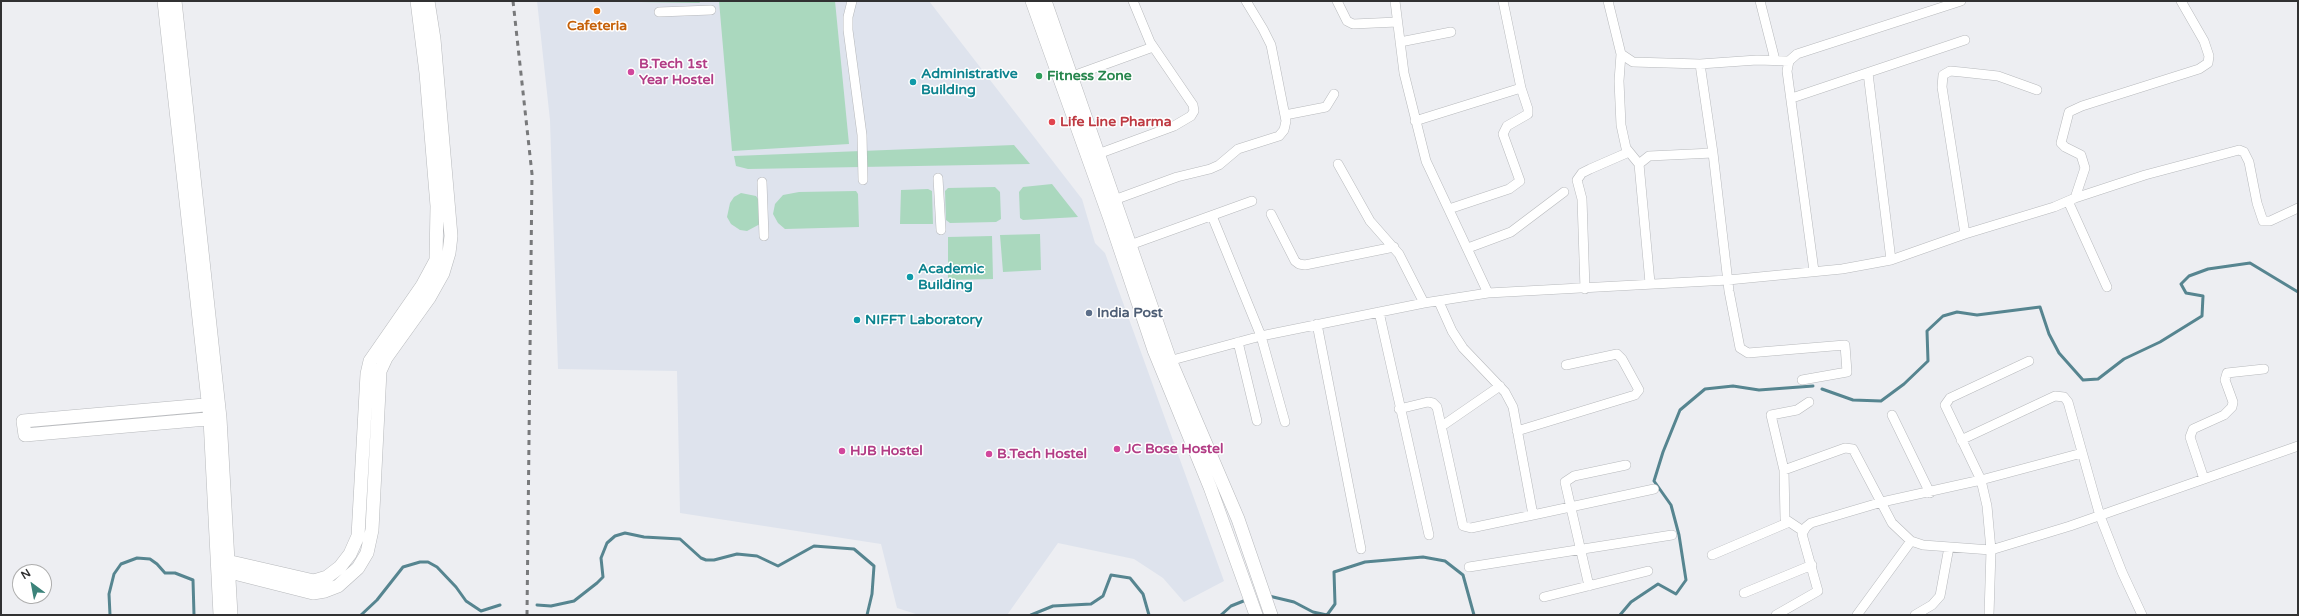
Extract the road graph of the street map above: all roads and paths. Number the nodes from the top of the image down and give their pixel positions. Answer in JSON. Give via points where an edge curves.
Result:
{"nodes":[{"id":1,"x":164,"y":1,"type":"edge"},
{"id":2,"x":175,"y":1,"type":"edge"},
{"id":3,"x":417,"y":1,"type":"edge"},
{"id":4,"x":428,"y":1,"type":"edge"},
{"id":5,"x":852,"y":1,"type":"edge"},
{"id":6,"x":1032,"y":1,"type":"edge"},
{"id":7,"x":1045,"y":1,"type":"edge"},
{"id":8,"x":1133,"y":1,"type":"edge"},
{"id":9,"x":1246,"y":1,"type":"edge"},
{"id":10,"x":1337,"y":1,"type":"edge"},
{"id":11,"x":1395,"y":1,"type":"edge"},
{"id":12,"x":1503,"y":1,"type":"edge"},
{"id":13,"x":1608,"y":1,"type":"edge"},
{"id":14,"x":1760,"y":1,"type":"edge"},
{"id":15,"x":1961,"y":1,"type":"edge"},
{"id":16,"x":2181,"y":1,"type":"edge"},
{"id":17,"x":711,"y":10,"type":"dead end"},
{"id":18,"x":659,"y":12,"type":"dead end"},
{"id":19,"x":1397,"y":22,"type":"junction"},
{"id":20,"x":1451,"y":32,"type":"dead end"},
{"id":21,"x":1965,"y":40,"type":"dead end"},
{"id":22,"x":1400,"y":42,"type":"junction"},
{"id":23,"x":1154,"y":47,"type":"junction"},
{"id":24,"x":1621,"y":54,"type":"junction"},
{"id":25,"x":1775,"y":60,"type":"junction"},
{"id":26,"x":1789,"y":61,"type":"junction"},
{"id":27,"x":1700,"y":64,"type":"junction"},
{"id":28,"x":1868,"y":73,"type":"junction"},
{"id":29,"x":1070,"y":77,"type":"junction"},
{"id":30,"x":1521,"y":88,"type":"junction"},
{"id":31,"x":2037,"y":90,"type":"dead end"},
{"id":32,"x":1334,"y":94,"type":"dead end"},
{"id":33,"x":1792,"y":98,"type":"junction"},
{"id":34,"x":1285,"y":115,"type":"junction"},
{"id":35,"x":1415,"y":121,"type":"junction"},
{"id":36,"x":1629,"y":152,"type":"junction"},
{"id":37,"x":1713,"y":153,"type":"junction"},
{"id":38,"x":1098,"y":154,"type":"junction"},
{"id":39,"x":1338,"y":164,"type":"dead end"},
{"id":40,"x":1639,"y":164,"type":"junction"},
{"id":41,"x":938,"y":178,"type":"dead end"},
{"id":42,"x":863,"y":180,"type":"dead end"},
{"id":43,"x":762,"y":182,"type":"dead end"},
{"id":44,"x":1564,"y":192,"type":"dead end"},
{"id":45,"x":1114,"y":200,"type":"junction"},
{"id":46,"x":2071,"y":200,"type":"junction"},
{"id":47,"x":1252,"y":201,"type":"dead end"},
{"id":48,"x":2298,"y":208,"type":"edge"},
{"id":49,"x":1449,"y":209,"type":"junction"},
{"id":50,"x":1271,"y":214,"type":"dead end"},
{"id":51,"x":1212,"y":216,"type":"junction"},
{"id":52,"x":940,"y":230,"type":"dead end"},
{"id":53,"x":1965,"y":234,"type":"junction"},
{"id":54,"x":764,"y":236,"type":"dead end"},
{"id":55,"x":1130,"y":245,"type":"junction"},
{"id":56,"x":1394,"y":247,"type":"junction"},
{"id":57,"x":1468,"y":248,"type":"junction"},
{"id":58,"x":1891,"y":260,"type":"junction"},
{"id":59,"x":1814,"y":271,"type":"junction"},
{"id":60,"x":1728,"y":280,"type":"junction"},
{"id":61,"x":1650,"y":284,"type":"junction"},
{"id":62,"x":2107,"y":287,"type":"dead end"},
{"id":63,"x":1585,"y":289,"type":"junction"},
{"id":64,"x":1488,"y":294,"type":"junction"},
{"id":65,"x":1438,"y":302,"type":"junction"},
{"id":66,"x":1424,"y":303,"type":"junction"},
{"id":67,"x":1379,"y":312,"type":"junction"},
{"id":68,"x":1317,"y":324,"type":"junction"},
{"id":69,"x":1261,"y":336,"type":"junction"},
{"id":70,"x":1238,"y":342,"type":"junction"},
{"id":71,"x":2029,"y":361,"type":"dead end"},
{"id":72,"x":1165,"y":362,"type":"junction"},
{"id":73,"x":1566,"y":365,"type":"dead end"},
{"id":74,"x":2264,"y":369,"type":"dead end"},
{"id":75,"x":1802,"y":380,"type":"dead end"},
{"id":76,"x":1500,"y":386,"type":"junction"},
{"id":77,"x":1809,"y":402,"type":"dead end"},
{"id":78,"x":214,"y":404,"type":"junction"},
{"id":79,"x":1399,"y":409,"type":"junction"},
{"id":80,"x":1892,"y":415,"type":"dead end"},
{"id":81,"x":215,"y":418,"type":"junction"},
{"id":82,"x":1257,"y":421,"type":"dead end"},
{"id":83,"x":1285,"y":422,"type":"dead end"},
{"id":84,"x":1442,"y":426,"type":"junction"},
{"id":85,"x":1517,"y":431,"type":"junction"},
{"id":86,"x":1961,"y":440,"type":"junction"},
{"id":87,"x":2298,"y":446,"type":"edge"},
{"id":88,"x":2082,"y":453,"type":"junction"},
{"id":89,"x":1626,"y":465,"type":"dead end"},
{"id":90,"x":1784,"y":470,"type":"junction"},
{"id":91,"x":2204,"y":479,"type":"junction"},
{"id":92,"x":1981,"y":480,"type":"junction"},
{"id":93,"x":1654,"y":489,"type":"dead end"},
{"id":94,"x":1930,"y":492,"type":"junction"},
{"id":95,"x":1882,"y":502,"type":"junction"},
{"id":96,"x":1570,"y":507,"type":"junction"},
{"id":97,"x":1533,"y":515,"type":"junction"},
{"id":98,"x":2100,"y":516,"type":"junction"},
{"id":99,"x":1787,"y":523,"type":"junction"},
{"id":100,"x":1802,"y":531,"type":"junction"},
{"id":101,"x":1428,"y":535,"type":"dead end"},
{"id":102,"x":1672,"y":535,"type":"dead end"},
{"id":103,"x":1911,"y":541,"type":"junction"},
{"id":104,"x":1949,"y":547,"type":"junction"},
{"id":105,"x":1361,"y":550,"type":"dead end"},
{"id":106,"x":1991,"y":550,"type":"junction"},
{"id":107,"x":1580,"y":551,"type":"junction"},
{"id":108,"x":1712,"y":555,"type":"dead end"},
{"id":109,"x":223,"y":565,"type":"junction"},
{"id":110,"x":1812,"y":565,"type":"junction"},
{"id":111,"x":1469,"y":567,"type":"dead end"},
{"id":112,"x":1648,"y":571,"type":"dead end"},
{"id":113,"x":1589,"y":586,"type":"junction"},
{"id":114,"x":1744,"y":593,"type":"dead end"},
{"id":115,"x":1544,"y":597,"type":"dead end"},
{"id":116,"x":1269,"y":609,"type":"edge"},
{"id":117,"x":226,"y":613,"type":"edge"},
{"id":118,"x":1255,"y":613,"type":"edge"},
{"id":119,"x":1776,"y":615,"type":"edge"},
{"id":120,"x":1857,"y":615,"type":"edge"},
{"id":121,"x":1915,"y":615,"type":"edge"},
{"id":122,"x":1989,"y":615,"type":"edge"},
{"id":123,"x":2142,"y":615,"type":"edge"}],
"edges":[{"from":1,"to":78,"type":"street"},
{"from":2,"to":78,"type":"street"},
{"from":3,"to":109,"type":"street","via":[[437,206],[436,260],[422,286],[370,362],[367,374],[358,536],[350,554],[340,567],[326,577],[314,581]]},
{"from":4,"to":109,"type":"street","via":[[434,40],[451,236],[443,273],[380,371],[372,530],[367,553],[358,568],[338,586],[325,592],[313,593]]},
{"from":5,"to":42,"type":"street","via":[[848,30],[862,135]]},
{"from":6,"to":72,"type":"street"},
{"from":7,"to":29,"type":"street"},
{"from":8,"to":23,"type":"street"},
{"from":9,"to":34,"type":"street","via":[[1271,45]]},
{"from":10,"to":19,"type":"street","via":[[1346,21],[1353,24]]},
{"from":11,"to":19,"type":"street"},
{"from":12,"to":30,"type":"street"},
{"from":13,"to":24,"type":"street"},
{"from":14,"to":25,"type":"street"},
{"from":15,"to":26,"type":"street","via":[[1797,54]]},
{"from":16,"to":46,"type":"street","via":[[2204,42],[2209,56],[2208,63],[2200,69],[2069,112],[2061,143],[2081,154],[2085,168]]},
{"from":17,"to":18,"type":"street"},
{"from":19,"to":22,"type":"street"},
{"from":20,"to":22,"type":"street"},
{"from":21,"to":28,"type":"street"},
{"from":22,"to":35,"type":"street"},
{"from":23,"to":29,"type":"street"},
{"from":23,"to":38,"type":"street","via":[[1193,105],[1194,111],[1187,119],[1174,126]]},
{"from":24,"to":27,"type":"street","via":[[1633,62]]},
{"from":24,"to":36,"type":"street","via":[[1619,103],[1621,125]]},
{"from":25,"to":26,"type":"street"},
{"from":25,"to":27,"type":"street"},
{"from":26,"to":33,"type":"street","via":[[1787,71]]},
{"from":27,"to":37,"type":"street"},
{"from":28,"to":33,"type":"street"},
{"from":28,"to":58,"type":"street"},
{"from":29,"to":38,"type":"street"},
{"from":30,"to":35,"type":"street"},
{"from":30,"to":49,"type":"street","via":[[1528,114],[1507,126],[1503,134],[1520,181],[1509,189]]},
{"from":31,"to":53,"type":"street","via":[[1998,76],[1956,72],[1943,75],[1942,87]]},
{"from":32,"to":34,"type":"street","via":[[1326,107]]},
{"from":33,"to":59,"type":"street"},
{"from":34,"to":45,"type":"street","via":[[1284,130],[1279,136],[1245,146],[1210,169]]},
{"from":35,"to":49,"type":"street","via":[[1429,171]]},
{"from":36,"to":40,"type":"street"},
{"from":36,"to":63,"type":"street","via":[[1586,171],[1577,180],[1582,198]]},
{"from":37,"to":40,"type":"street","via":[[1649,156]]},
{"from":37,"to":60,"type":"street"},
{"from":38,"to":45,"type":"street"},
{"from":39,"to":56,"type":"street","via":[[1370,221],[1382,238]]},
{"from":40,"to":61,"type":"street"},
{"from":41,"to":52,"type":"street"},
{"from":43,"to":54,"type":"street"},
{"from":44,"to":57,"type":"street","via":[[1511,232]]},
{"from":45,"to":55,"type":"street"},
{"from":46,"to":48,"type":"street","via":[[2145,175],[2239,150],[2244,152],[2249,162],[2263,220],[2270,221]]},
{"from":46,"to":53,"type":"street"},
{"from":46,"to":62,"type":"street"},
{"from":47,"to":51,"type":"street"},
{"from":49,"to":57,"type":"street"},
{"from":50,"to":56,"type":"street","via":[[1295,261],[1299,264]]},
{"from":51,"to":55,"type":"street"},
{"from":51,"to":69,"type":"street"},
{"from":53,"to":58,"type":"street"},
{"from":55,"to":72,"type":"street"},
{"from":56,"to":66,"type":"street"},
{"from":57,"to":64,"type":"street"},
{"from":58,"to":59,"type":"street"},
{"from":59,"to":60,"type":"street"},
{"from":60,"to":61,"type":"street"},
{"from":60,"to":75,"type":"street","via":[[1738,344],[1743,351],[1748,353],[1845,345],[1847,372]]},
{"from":61,"to":63,"type":"street"},
{"from":63,"to":64,"type":"street"},
{"from":64,"to":65,"type":"street"},
{"from":65,"to":66,"type":"street"},
{"from":65,"to":76,"type":"street","via":[[1463,348]]},
{"from":66,"to":67,"type":"street"},
{"from":67,"to":68,"type":"street"},
{"from":67,"to":79,"type":"street"},
{"from":68,"to":69,"type":"street"},
{"from":68,"to":105,"type":"street"},
{"from":69,"to":70,"type":"street"},
{"from":69,"to":83,"type":"street"},
{"from":70,"to":72,"type":"street"},
{"from":70,"to":82,"type":"street"},
{"from":71,"to":86,"type":"street","via":[[1946,401]]},
{"from":72,"to":116,"type":"street","via":[[1238,519]]},
{"from":72,"to":118,"type":"street"},
{"from":73,"to":85,"type":"street","via":[[1617,354],[1639,390],[1635,395]]},
{"from":74,"to":91,"type":"street","via":[[2227,373],[2225,380],[2233,402],[2232,407],[2224,415],[2193,429],[2190,438]]},
{"from":76,"to":84,"type":"street"},
{"from":76,"to":85,"type":"street","via":[[1513,407]]},
{"from":77,"to":90,"type":"street","via":[[1797,410],[1771,415]]},
{"from":78,"to":81,"type":"street"},
{"from":78,"to":81,"type":"street","via":[[23,420],[25,435]]},
{"from":79,"to":84,"type":"street","via":[[1434,403]]},
{"from":79,"to":101,"type":"street"},
{"from":80,"to":94,"type":"street"},
{"from":81,"to":109,"type":"street"},
{"from":84,"to":97,"type":"street","via":[[1463,526],[1471,528]]},
{"from":85,"to":97,"type":"street"},
{"from":86,"to":88,"type":"street","via":[[2060,395],[2068,402]]},
{"from":86,"to":92,"type":"street"},
{"from":87,"to":91,"type":"street"},
{"from":88,"to":92,"type":"street"},
{"from":88,"to":98,"type":"street"},
{"from":89,"to":96,"type":"street","via":[[1568,479],[1565,485]]},
{"from":90,"to":95,"type":"street","via":[[1845,448],[1852,449]]},
{"from":90,"to":99,"type":"street","via":[[1784,515]]},
{"from":91,"to":98,"type":"street"},
{"from":92,"to":94,"type":"street"},
{"from":92,"to":106,"type":"street","via":[[1987,506]]},
{"from":93,"to":96,"type":"street"},
{"from":94,"to":95,"type":"street"},
{"from":95,"to":100,"type":"street","via":[[1810,523]]},
{"from":95,"to":103,"type":"street","via":[[1892,523]]},
{"from":96,"to":97,"type":"street"},
{"from":96,"to":107,"type":"street"},
{"from":98,"to":106,"type":"street"},
{"from":98,"to":123,"type":"street"},
{"from":99,"to":100,"type":"street"},
{"from":99,"to":108,"type":"street"},
{"from":100,"to":110,"type":"street"},
{"from":102,"to":107,"type":"street"},
{"from":103,"to":104,"type":"street","via":[[1923,545]]},
{"from":103,"to":120,"type":"street"},
{"from":104,"to":106,"type":"street"},
{"from":104,"to":121,"type":"street","via":[[1940,596],[1932,605]]},
{"from":106,"to":122,"type":"street"},
{"from":107,"to":111,"type":"street","via":[[1536,555]]},
{"from":107,"to":113,"type":"street"},
{"from":109,"to":117,"type":"street"},
{"from":110,"to":114,"type":"street"},
{"from":110,"to":119,"type":"street","via":[[1817,584],[1816,594]]},
{"from":112,"to":113,"type":"street"},
{"from":113,"to":115,"type":"street"}]}
